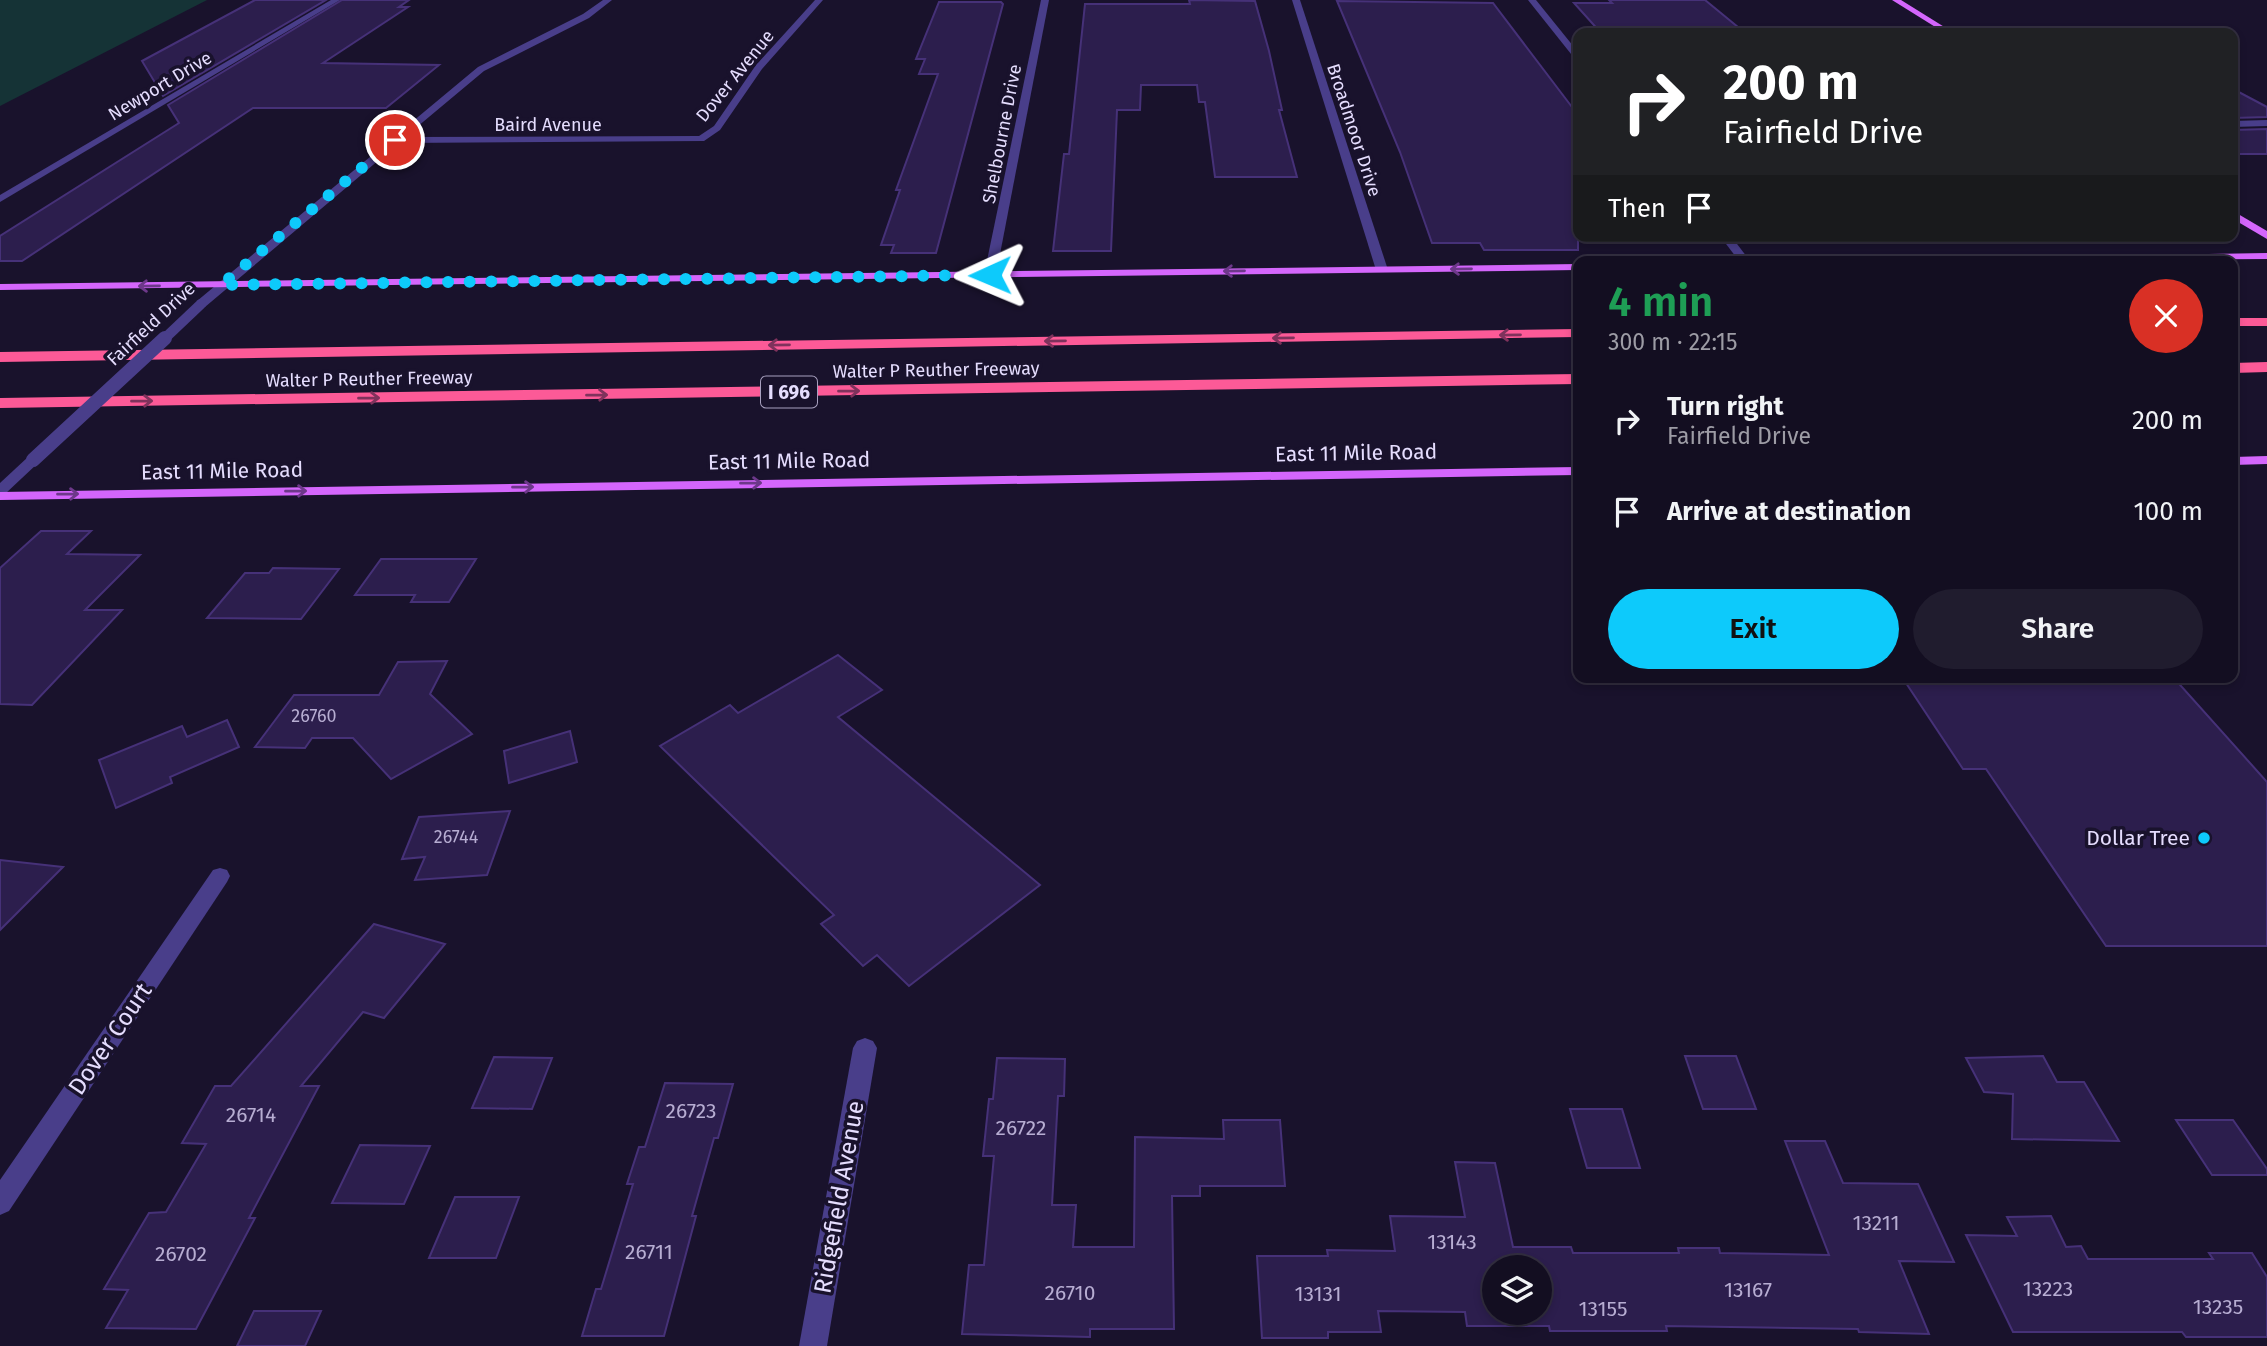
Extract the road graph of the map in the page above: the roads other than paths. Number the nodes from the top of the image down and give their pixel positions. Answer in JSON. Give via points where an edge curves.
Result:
{"nodes":[{"id":1,"x":336,"y":0,"type":"edge"},
{"id":2,"x":608,"y":0,"type":"edge"},
{"id":3,"x":819,"y":0,"type":"edge"},
{"id":4,"x":1045,"y":0,"type":"edge"},
{"id":5,"x":1296,"y":0,"type":"edge"},
{"id":6,"x":1532,"y":0,"type":"edge"},
{"id":7,"x":1896,"y":0,"type":"edge"},
{"id":8,"x":1942,"y":28,"type":"edge"},
{"id":9,"x":1573,"y":51,"type":"edge"},
{"id":10,"x":2267,"y":123,"type":"edge"},
{"id":11,"x":2238,"y":124,"type":"edge"},
{"id":12,"x":701,"y":139,"type":"joint"},
{"id":13,"x":395,"y":140,"type":"junction"},
{"id":14,"x":0,"y":199,"type":"edge"},
{"id":15,"x":2238,"y":217,"type":"edge"},
{"id":16,"x":2267,"y":236,"type":"edge"},
{"id":17,"x":1730,"y":242,"type":"edge"},
{"id":18,"x":1741,"y":256,"type":"edge"},
{"id":19,"x":2238,"y":256,"type":"edge"},
{"id":20,"x":2267,"y":256,"type":"edge"},
{"id":21,"x":1573,"y":267,"type":"edge"},
{"id":22,"x":1382,"y":270,"type":"junction"},
{"id":23,"x":990,"y":275,"type":"junction"},
{"id":24,"x":221,"y":285,"type":"junction"},
{"id":25,"x":0,"y":287,"type":"edge"},
{"id":26,"x":2238,"y":322,"type":"edge"},
{"id":27,"x":2267,"y":322,"type":"edge"},
{"id":28,"x":1573,"y":333,"type":"edge"},
{"id":29,"x":0,"y":357,"type":"edge"},
{"id":30,"x":2238,"y":368,"type":"edge"},
{"id":31,"x":2267,"y":368,"type":"edge"},
{"id":32,"x":1573,"y":379,"type":"edge"},
{"id":33,"x":0,"y":403,"type":"edge"},
{"id":34,"x":2267,"y":460,"type":"edge"},
{"id":35,"x":2238,"y":461,"type":"edge"},
{"id":36,"x":1573,"y":471,"type":"edge"},
{"id":37,"x":0,"y":493,"type":"edge"},
{"id":38,"x":220,"y":876,"type":"dead end"},
{"id":39,"x":865,"y":1048,"type":"dead end"},
{"id":40,"x":0,"y":1202,"type":"edge"},
{"id":41,"x":813,"y":1346,"type":"edge"}],
"edges":[{"from":1,"to":14,"type":"street","name":"Newport Drive"},
{"from":2,"to":13,"type":"street","name":"Fairfield Drive","via":[[586,16],[491,62]]},
{"from":3,"to":12,"type":"street","name":"Dover Avenue","via":[[759,67],[717,128]]},
{"from":4,"to":23,"type":"street","name":"Shelbourne Drive"},
{"from":5,"to":22,"type":"street","name":"Broadmoor Drive"},
{"from":6,"to":9,"type":"street"},
{"from":7,"to":8,"type":"main road"},
{"from":10,"to":11,"type":"street"},
{"from":12,"to":13,"type":"street","name":"Baird Avenue"},
{"from":13,"to":24,"type":"street","name":"Fairfield Drive"},
{"from":15,"to":16,"type":"main road"},
{"from":17,"to":18,"type":"street"},
{"from":19,"to":20,"type":"main road"},
{"from":21,"to":22,"type":"main road","one_way":true},
{"from":22,"to":23,"type":"main road","one_way":true},
{"from":23,"to":24,"type":"main road"},
{"from":24,"to":25,"type":"main road","one_way":true},
{"from":24,"to":37,"type":"street","name":"Fairfield Drive","bridge":true},
{"from":26,"to":27,"type":"highway"},
{"from":28,"to":29,"type":"highway","name":"Walter P Reuther Freeway","number":"I 696","one_way":true},
{"from":30,"to":31,"type":"highway"},
{"from":33,"to":32,"type":"highway","name":"Walter P Reuther Freeway","number":"I 696","one_way":true},
{"from":34,"to":35,"type":"main road"},
{"from":37,"to":36,"type":"main road","name":"East 11 Mile Road","one_way":true},
{"from":38,"to":40,"type":"street","name":"Dover Court"},
{"from":39,"to":41,"type":"street","name":"Ridgefield Avenue"}]}
